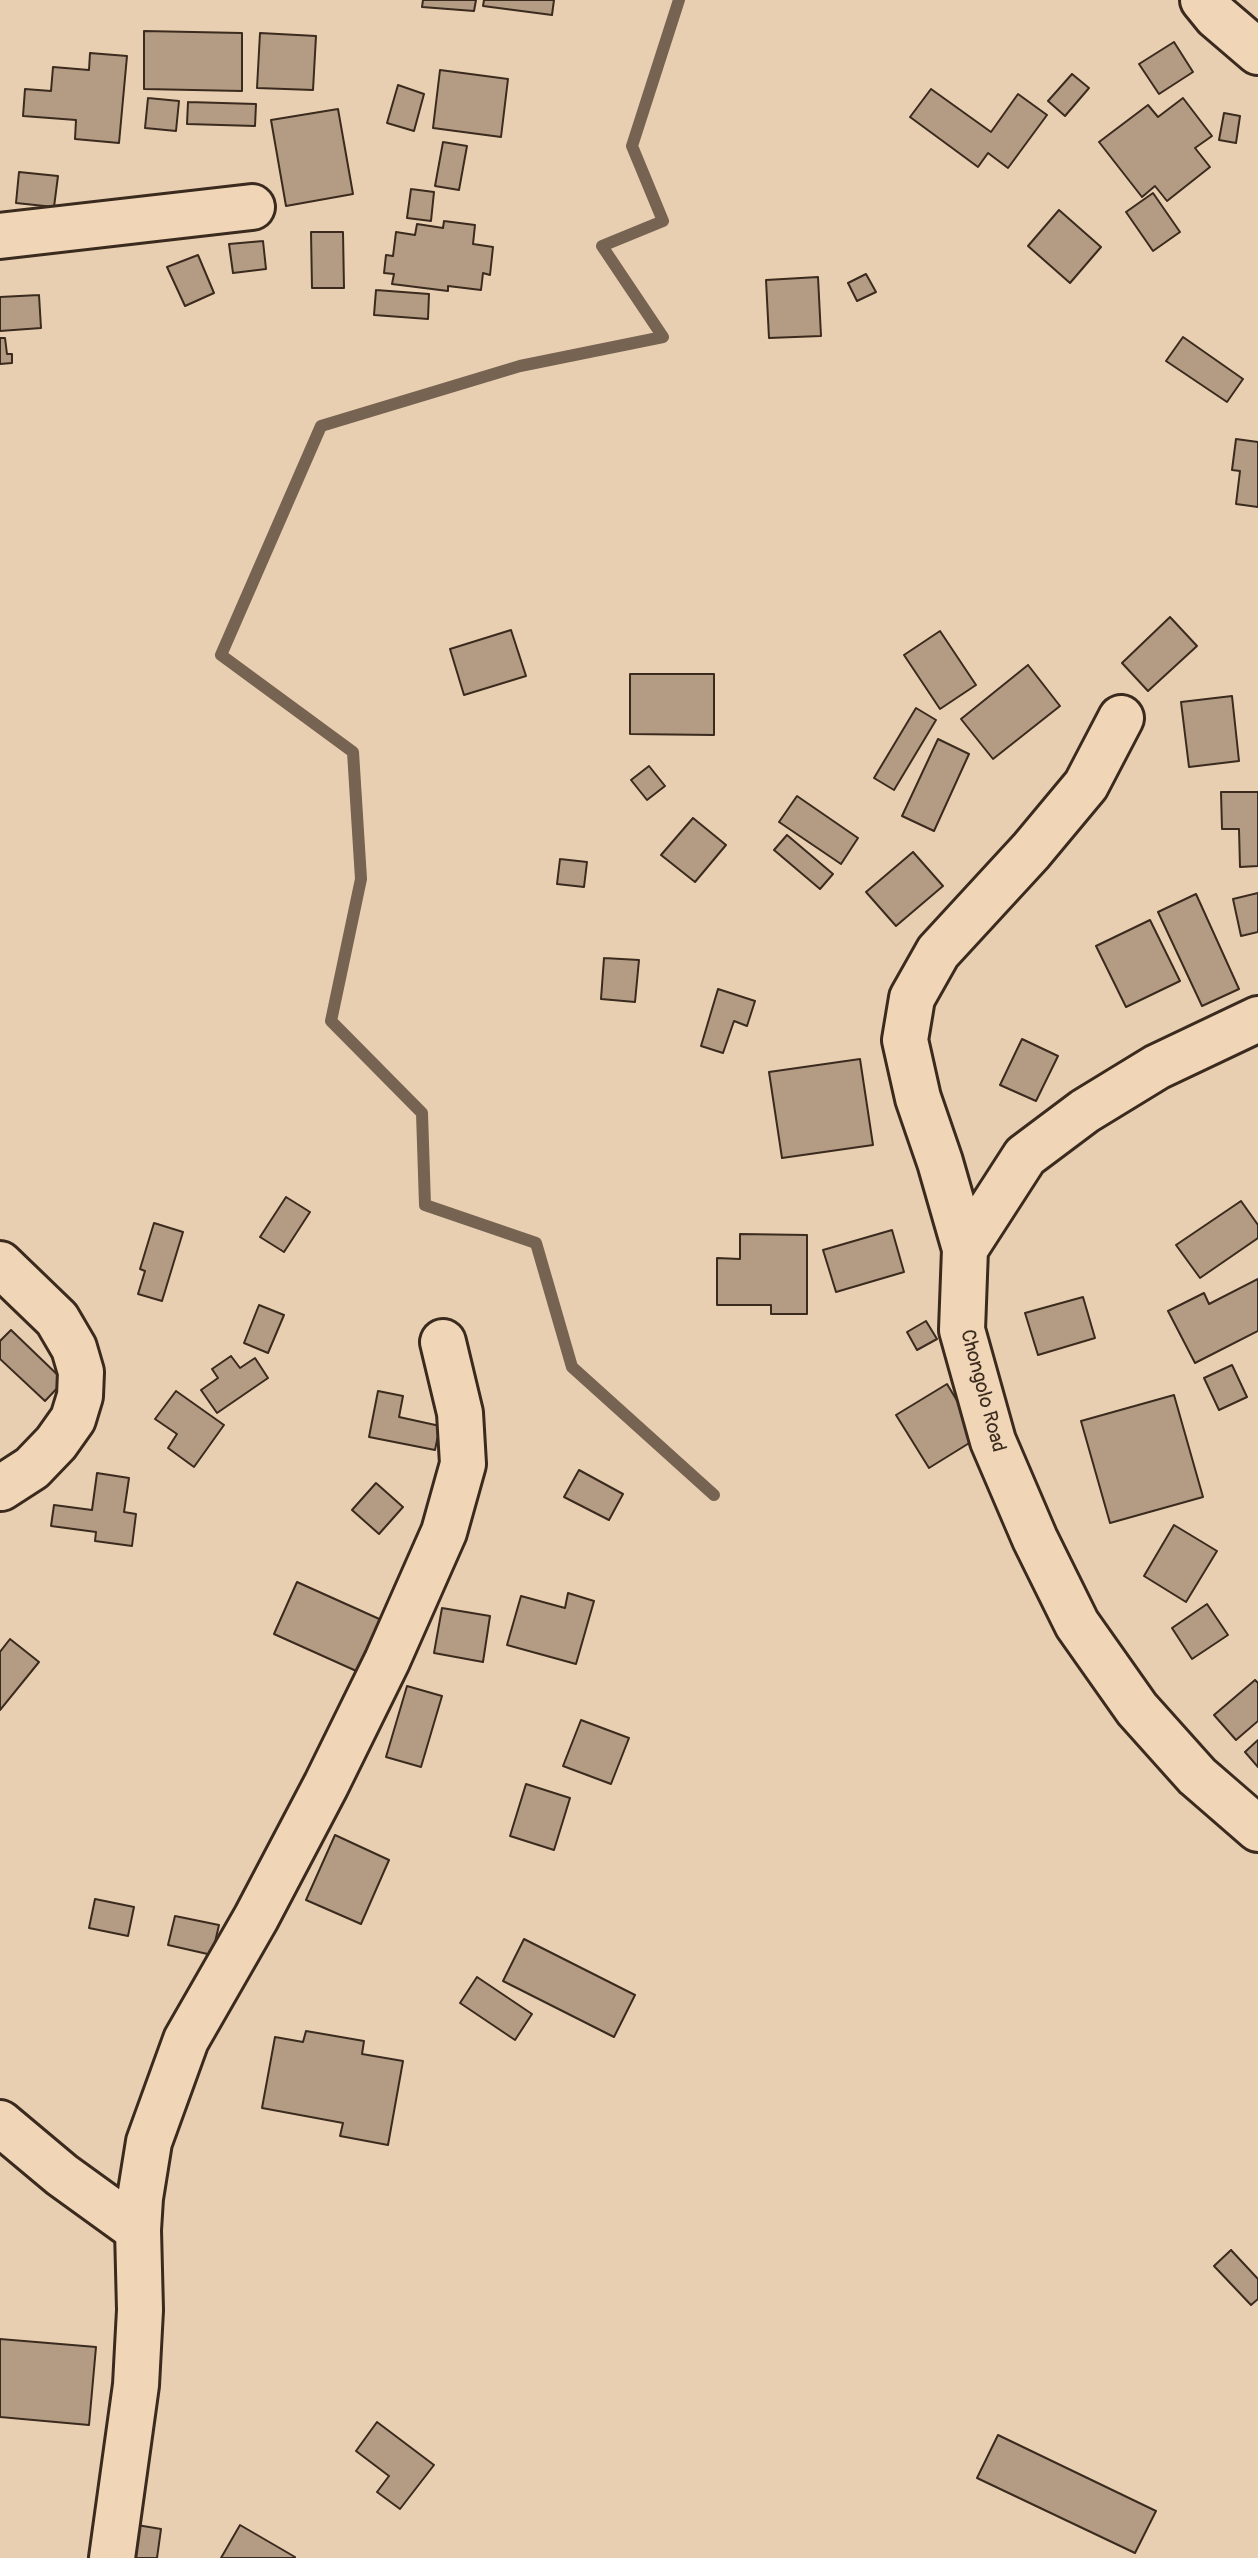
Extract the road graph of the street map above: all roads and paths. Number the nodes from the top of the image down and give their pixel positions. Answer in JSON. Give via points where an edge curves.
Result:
{"nodes":[{"id":1,"x":1203,"y":0,"type":"edge"},
{"id":2,"x":1258,"y":52,"type":"edge"},
{"id":3,"x":252,"y":207,"type":"dead end"},
{"id":4,"x":0,"y":236,"type":"edge"},
{"id":5,"x":1121,"y":718,"type":"dead end"},
{"id":6,"x":1258,"y":1019,"type":"edge"},
{"id":7,"x":965,"y":1249,"type":"junction"},
{"id":8,"x":0,"y":1264,"type":"edge"},
{"id":9,"x":443,"y":1342,"type":"dead end"},
{"id":10,"x":1,"y":1488,"type":"edge"},
{"id":11,"x":1258,"y":1829,"type":"edge"},
{"id":12,"x":0,"y":2123,"type":"edge"},
{"id":13,"x":138,"y":2230,"type":"junction"},
{"id":14,"x":112,"y":2558,"type":"edge"}],
"edges":[{"from":1,"to":2,"type":"street"},
{"from":3,"to":4,"type":"street"},
{"from":5,"to":7,"type":"street","via":[[1086,785],[938,952],[912,998],[905,1040]]},
{"from":6,"to":7,"type":"street","via":[[1157,1067],[1025,1156]]},
{"from":7,"to":11,"type":"street","name":"Chongolo Road","via":[[962,1330],[993,1441],[1070,1610],[1137,1709],[1197,1776]]},
{"from":8,"to":10,"type":"street","via":[[57,1319],[81,1372],[73,1419],[32,1468]]},
{"from":9,"to":13,"type":"street","via":[[460,1413],[463,1464],[444,1532],[326,1785],[186,2040],[149,2142]]},
{"from":12,"to":13,"type":"street"},
{"from":13,"to":14,"type":"street","via":[[136,2385]]}]}
